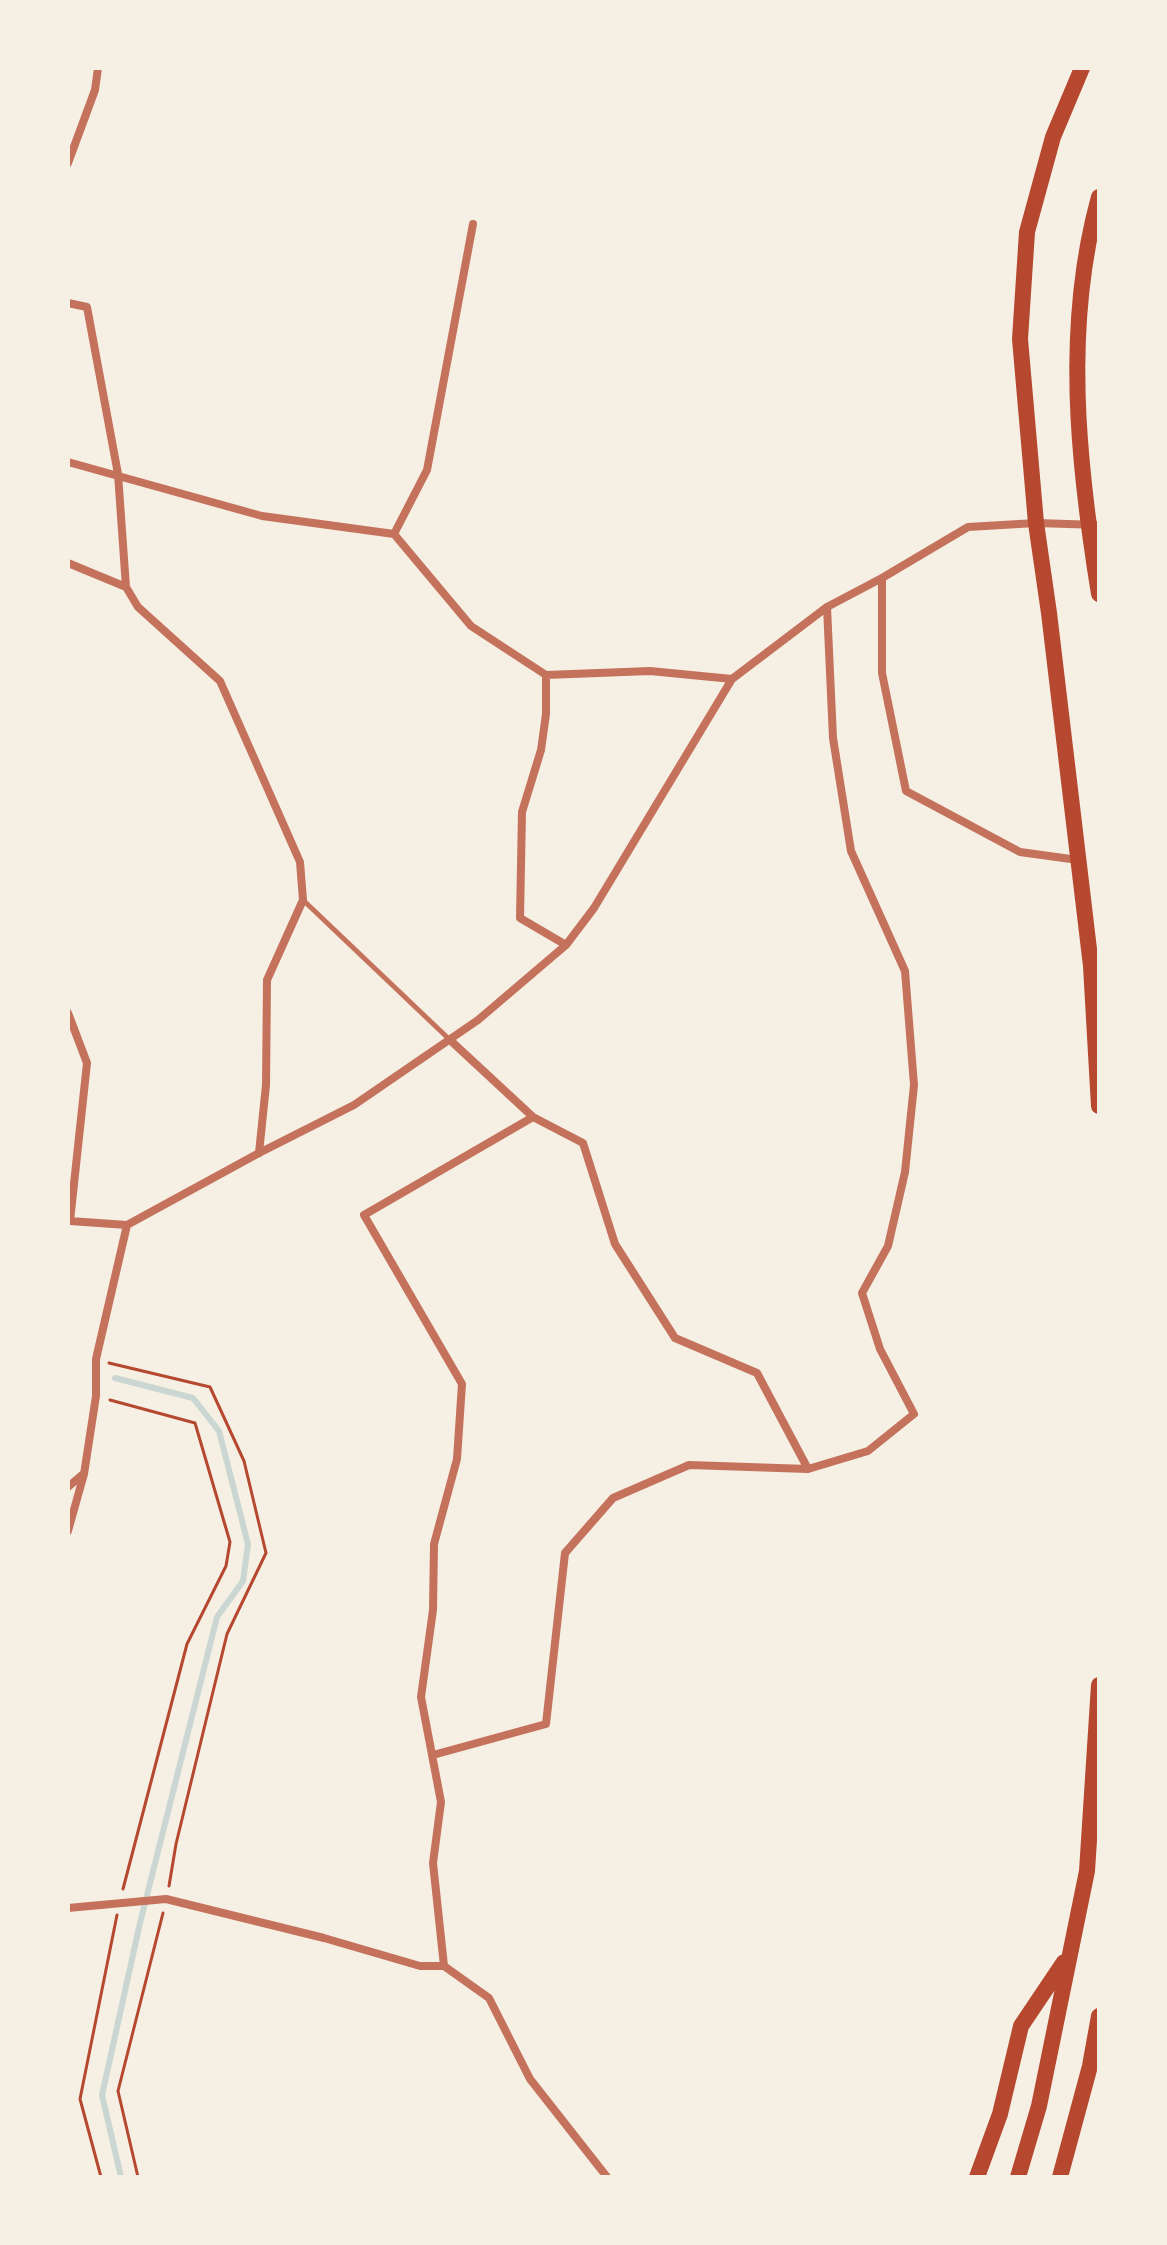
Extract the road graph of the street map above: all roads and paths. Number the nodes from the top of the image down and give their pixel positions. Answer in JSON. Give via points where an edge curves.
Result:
{"nodes":[{"id":1,"x":98,"y":68,"type":"edge"},
{"id":2,"x":1082,"y":68,"type":"edge"},
{"id":3,"x":68,"y":163,"type":"edge"},
{"id":4,"x":1099,"y":197,"type":"edge"},
{"id":5,"x":473,"y":224,"type":"dead end"},
{"id":6,"x":68,"y":303,"type":"edge"},
{"id":7,"x":68,"y":462,"type":"edge"},
{"id":8,"x":118,"y":474,"type":"junction"},
{"id":9,"x":1036,"y":523,"type":"junction"},
{"id":10,"x":1094,"y":524,"type":"edge"},
{"id":11,"x":394,"y":534,"type":"junction"},
{"id":12,"x":68,"y":563,"type":"edge"},
{"id":13,"x":882,"y":578,"type":"junction"},
{"id":14,"x":126,"y":587,"type":"junction"},
{"id":15,"x":1099,"y":594,"type":"edge"},
{"id":16,"x":827,"y":607,"type":"junction"},
{"id":17,"x":546,"y":675,"type":"junction"},
{"id":18,"x":732,"y":679,"type":"junction"},
{"id":19,"x":1080,"y":860,"type":"junction"},
{"id":20,"x":303,"y":900,"type":"junction"},
{"id":21,"x":566,"y":945,"type":"junction"},
{"id":22,"x":68,"y":1013,"type":"edge"},
{"id":23,"x":450,"y":1040,"type":"junction"},
{"id":24,"x":1099,"y":1106,"type":"edge"},
{"id":25,"x":533,"y":1117,"type":"junction"},
{"id":26,"x":259,"y":1153,"type":"junction"},
{"id":27,"x":127,"y":1225,"type":"junction"},
{"id":28,"x":96,"y":1359,"type":"junction"},
{"id":29,"x":96,"y":1396,"type":"junction"},
{"id":30,"x":808,"y":1469,"type":"junction"},
{"id":31,"x":84,"y":1474,"type":"junction"},
{"id":32,"x":68,"y":1487,"type":"edge"},
{"id":33,"x":68,"y":1531,"type":"edge"},
{"id":34,"x":1099,"y":1685,"type":"edge"},
{"id":35,"x":433,"y":1755,"type":"junction"},
{"id":36,"x":166,"y":1899,"type":"junction"},
{"id":37,"x":119,"y":1902,"type":"junction"},
{"id":38,"x":68,"y":1908,"type":"edge"},
{"id":39,"x":1070,"y":1954,"type":"junction"},
{"id":40,"x":444,"y":1966,"type":"junction"},
{"id":41,"x":1099,"y":2016,"type":"edge"},
{"id":42,"x":101,"y":2177,"type":"edge"},
{"id":43,"x":138,"y":2177,"type":"edge"},
{"id":44,"x":607,"y":2177,"type":"edge"},
{"id":45,"x":977,"y":2177,"type":"edge"},
{"id":46,"x":1018,"y":2177,"type":"edge"},
{"id":47,"x":1060,"y":2177,"type":"edge"}],
"edges":[{"from":1,"to":3,"type":"street"},
{"from":2,"to":9,"type":"main road","via":[[1053,137],[1027,232],[1020,339]]},
{"from":4,"to":10,"type":"main road","via":[[1079,310],[1077,420]]},
{"from":5,"to":11,"type":"street","via":[[427,470]]},
{"from":6,"to":8,"type":"street","via":[[87,307]]},
{"from":7,"to":8,"type":"street"},
{"from":8,"to":11,"type":"street","via":[[262,516]]},
{"from":8,"to":14,"type":"street"},
{"from":9,"to":10,"type":"street"},
{"from":9,"to":13,"type":"street","via":[[968,527]]},
{"from":9,"to":19,"type":"main road"},
{"from":10,"to":15,"type":"main road"},
{"from":11,"to":17,"type":"street","via":[[471,626]]},
{"from":12,"to":14,"type":"street"},
{"from":13,"to":16,"type":"street"},
{"from":13,"to":19,"type":"street","via":[[882,673],[906,791],[1020,852]]},
{"from":14,"to":20,"type":"street","via":[[138,607],[220,681],[300,862]]},
{"from":16,"to":18,"type":"street"},
{"from":16,"to":30,"type":"street","via":[[833,738],[851,851],[905,971],[914,1085],[905,1172],[888,1246],[862,1293],[880,1349],[914,1414],[868,1451]]},
{"from":17,"to":18,"type":"street","via":[[650,671]]},
{"from":17,"to":21,"type":"street","via":[[541,750],[522,812],[520,918]]},
{"from":18,"to":21,"type":"street","via":[[594,908]]},
{"from":19,"to":24,"type":"main road"},
{"from":20,"to":23,"type":"lane"},
{"from":20,"to":26,"type":"street","via":[[267,980]]},
{"from":21,"to":23,"type":"street"},
{"from":22,"to":27,"type":"street","via":[[87,1063],[70,1221]]},
{"from":23,"to":25,"type":"street"},
{"from":23,"to":26,"type":"street","via":[[354,1105]]},
{"from":25,"to":30,"type":"street","via":[[583,1143],[615,1244],[675,1338],[757,1373]]},
{"from":25,"to":35,"type":"street","via":[[364,1215],[462,1384],[457,1459],[434,1544],[433,1610],[421,1697]]},
{"from":26,"to":27,"type":"street"},
{"from":27,"to":28,"type":"street"},
{"from":28,"to":29,"type":"street"},
{"from":28,"to":36,"type":"path","via":[[210,1387],[244,1461],[266,1553],[227,1634]]},
{"from":29,"to":31,"type":"street"},
{"from":29,"to":37,"type":"path","via":[[195,1423],[230,1542],[226,1566],[187,1644]]},
{"from":30,"to":35,"type":"street","via":[[689,1465],[613,1498],[565,1553],[546,1724]]},
{"from":31,"to":32,"type":"street"},
{"from":31,"to":33,"type":"street"},
{"from":34,"to":39,"type":"main road","via":[[1087,1871]]},
{"from":35,"to":40,"type":"street","via":[[441,1802],[433,1863]]},
{"from":36,"to":37,"type":"street"},
{"from":36,"to":40,"type":"street","via":[[420,1966]]},
{"from":36,"to":43,"type":"path","via":[[118,2091]]},
{"from":37,"to":38,"type":"street"},
{"from":37,"to":42,"type":"path","via":[[80,2099]]},
{"from":39,"to":45,"type":"main road","via":[[1021,2026],[1000,2114]]},
{"from":39,"to":46,"type":"main road","via":[[1039,2106]]},
{"from":40,"to":44,"type":"street","via":[[489,1998],[530,2079]]},
{"from":41,"to":47,"type":"main road"}]}
